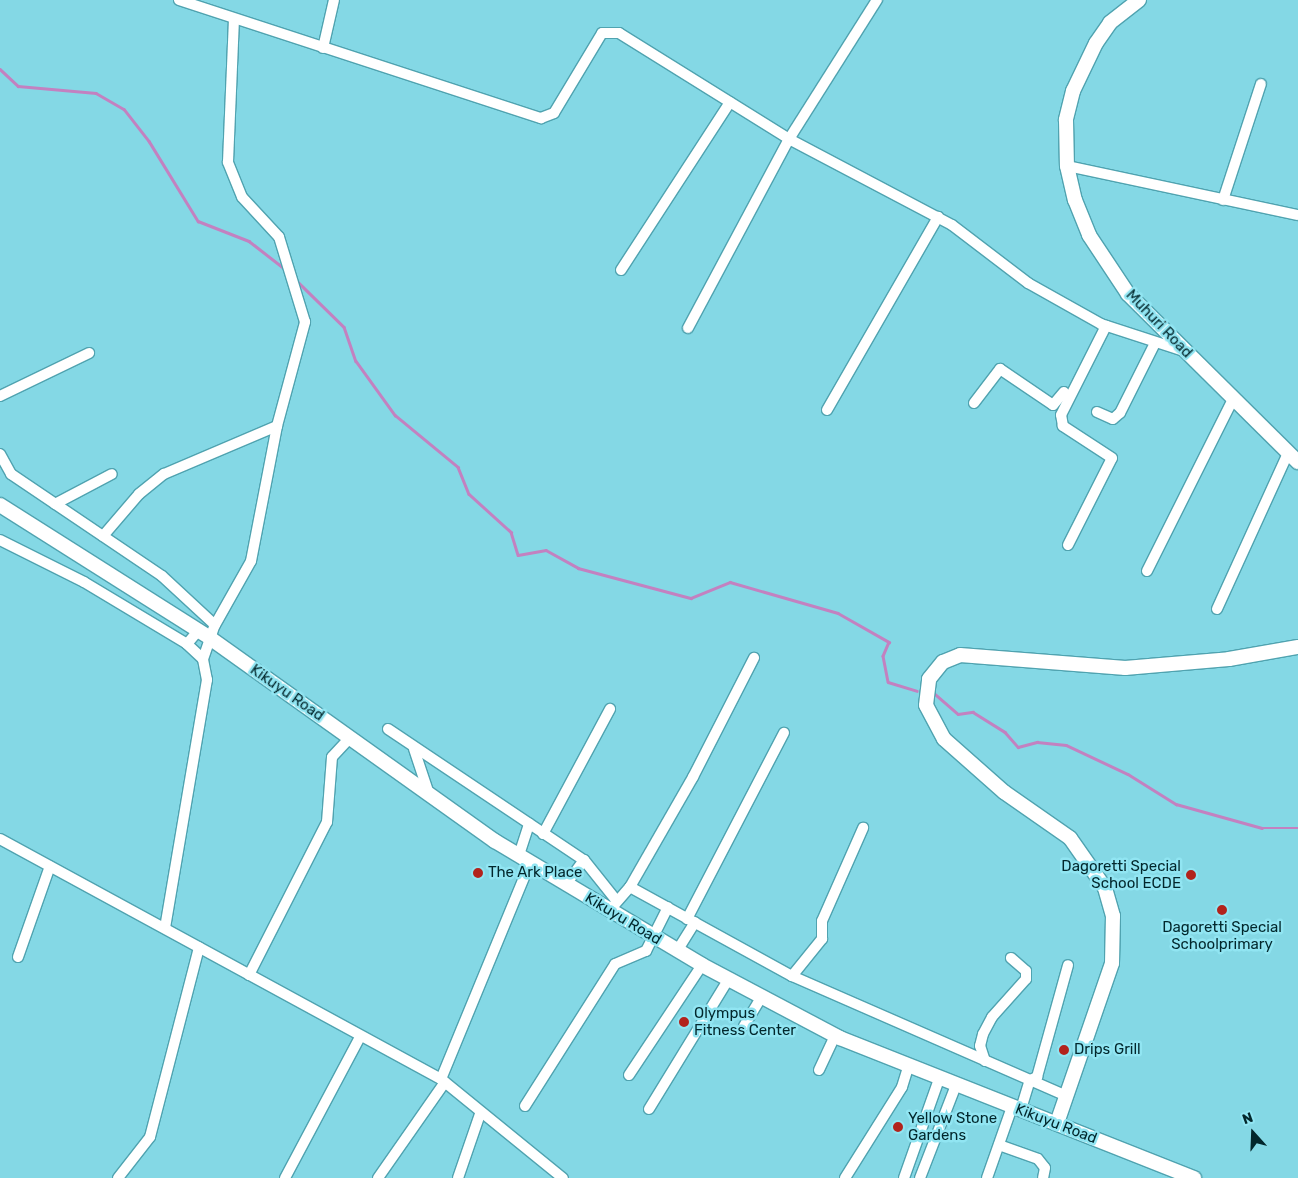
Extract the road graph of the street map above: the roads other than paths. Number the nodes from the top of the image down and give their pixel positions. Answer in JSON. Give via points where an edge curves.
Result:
{"nodes":[{"id":1,"x":179,"y":0,"type":"edge"},
{"id":2,"x":334,"y":0,"type":"edge"},
{"id":3,"x":877,"y":0,"type":"edge"},
{"id":4,"x":1139,"y":0,"type":"edge"},
{"id":5,"x":234,"y":20,"type":"junction"},
{"id":6,"x":323,"y":48,"type":"junction"},
{"id":7,"x":1261,"y":84,"type":"dead end"},
{"id":8,"x":730,"y":102,"type":"junction"},
{"id":9,"x":789,"y":139,"type":"junction"},
{"id":10,"x":1067,"y":166,"type":"junction"},
{"id":11,"x":1223,"y":200,"type":"junction"},
{"id":12,"x":1298,"y":215,"type":"edge"},
{"id":13,"x":938,"y":217,"type":"junction"},
{"id":14,"x":621,"y":270,"type":"dead end"},
{"id":15,"x":1103,"y":325,"type":"junction"},
{"id":16,"x":688,"y":328,"type":"dead end"},
{"id":17,"x":1155,"y":343,"type":"junction"},
{"id":18,"x":1184,"y":351,"type":"junction"},
{"id":19,"x":89,"y":353,"type":"dead end"},
{"id":20,"x":0,"y":396,"type":"edge"},
{"id":21,"x":1233,"y":399,"type":"junction"},
{"id":22,"x":974,"y":403,"type":"dead end"},
{"id":23,"x":827,"y":410,"type":"dead end"},
{"id":24,"x":1097,"y":412,"type":"dead end"},
{"id":25,"x":277,"y":426,"type":"junction"},
{"id":26,"x":0,"y":454,"type":"edge"},
{"id":27,"x":1293,"y":458,"type":"edge"},
{"id":28,"x":112,"y":474,"type":"dead end"},
{"id":29,"x":55,"y":504,"type":"junction"},
{"id":30,"x":0,"y":505,"type":"edge"},
{"id":31,"x":103,"y":536,"type":"junction"},
{"id":32,"x":0,"y":540,"type":"edge"},
{"id":33,"x":1068,"y":545,"type":"dead end"},
{"id":34,"x":1147,"y":571,"type":"dead end"},
{"id":35,"x":1218,"y":609,"type":"dead end"},
{"id":36,"x":215,"y":625,"type":"junction"},
{"id":37,"x":204,"y":634,"type":"junction"},
{"id":38,"x":187,"y":644,"type":"junction"},
{"id":39,"x":1298,"y":646,"type":"edge"},
{"id":40,"x":754,"y":658,"type":"dead end"},
{"id":41,"x":203,"y":659,"type":"junction"},
{"id":42,"x":610,"y":709,"type":"dead end"},
{"id":43,"x":388,"y":729,"type":"dead end"},
{"id":44,"x":784,"y":733,"type":"dead end"},
{"id":45,"x":350,"y":738,"type":"junction"},
{"id":46,"x":414,"y":749,"type":"junction"},
{"id":47,"x":429,"y":794,"type":"junction"},
{"id":48,"x":529,"y":824,"type":"junction"},
{"id":49,"x":863,"y":828,"type":"dead end"},
{"id":50,"x":543,"y":834,"type":"junction"},
{"id":51,"x":0,"y":839,"type":"edge"},
{"id":52,"x":524,"y":859,"type":"junction"},
{"id":53,"x":584,"y":860,"type":"junction"},
{"id":54,"x":50,"y":866,"type":"junction"},
{"id":55,"x":566,"y":884,"type":"junction"},
{"id":56,"x":630,"y":887,"type":"junction"},
{"id":57,"x":612,"y":906,"type":"junction"},
{"id":58,"x":668,"y":907,"type":"junction"},
{"id":59,"x":691,"y":920,"type":"junction"},
{"id":60,"x":166,"y":928,"type":"junction"},
{"id":61,"x":653,"y":936,"type":"junction"},
{"id":62,"x":199,"y":946,"type":"junction"},
{"id":63,"x":677,"y":951,"type":"junction"},
{"id":64,"x":18,"y":957,"type":"dead end"},
{"id":65,"x":1011,"y":958,"type":"dead end"},
{"id":66,"x":702,"y":965,"type":"junction"},
{"id":67,"x":1068,"y":965,"type":"dead end"},
{"id":68,"x":249,"y":975,"type":"junction"},
{"id":69,"x":792,"y":976,"type":"junction"},
{"id":70,"x":728,"y":980,"type":"junction"},
{"id":71,"x":760,"y":998,"type":"junction"},
{"id":72,"x":744,"y":1026,"type":"dead end"},
{"id":73,"x":836,"y":1036,"type":"junction"},
{"id":74,"x":360,"y":1037,"type":"junction"},
{"id":75,"x":985,"y":1061,"type":"junction"},
{"id":76,"x":908,"y":1067,"type":"junction"},
{"id":77,"x":819,"y":1070,"type":"dead end"},
{"id":78,"x":629,"y":1075,"type":"dead end"},
{"id":79,"x":939,"y":1078,"type":"junction"},
{"id":80,"x":443,"y":1080,"type":"junction"},
{"id":81,"x":1030,"y":1080,"type":"junction"},
{"id":82,"x":956,"y":1085,"type":"junction"},
{"id":83,"x":1068,"y":1096,"type":"junction"},
{"id":84,"x":525,"y":1106,"type":"dead end"},
{"id":85,"x":1016,"y":1108,"type":"junction"},
{"id":86,"x":649,"y":1109,"type":"dead end"},
{"id":87,"x":480,"y":1114,"type":"junction"},
{"id":88,"x":1057,"y":1123,"type":"junction"},
{"id":89,"x":999,"y":1145,"type":"junction"},
{"id":90,"x":118,"y":1178,"type":"edge"},
{"id":91,"x":285,"y":1178,"type":"edge"},
{"id":92,"x":378,"y":1178,"type":"edge"},
{"id":93,"x":458,"y":1178,"type":"edge"},
{"id":94,"x":563,"y":1178,"type":"edge"},
{"id":95,"x":845,"y":1178,"type":"edge"},
{"id":96,"x":904,"y":1178,"type":"edge"},
{"id":97,"x":920,"y":1178,"type":"edge"},
{"id":98,"x":987,"y":1178,"type":"edge"},
{"id":99,"x":1043,"y":1178,"type":"edge"},
{"id":100,"x":1194,"y":1178,"type":"edge"}],
"edges":[{"from":1,"to":5,"type":"street"},
{"from":2,"to":6,"type":"street"},
{"from":3,"to":9,"type":"street"},
{"from":4,"to":10,"type":"main road","name":"Muhuri Road","via":[[1110,23],[1083,64],[1066,120]]},
{"from":5,"to":6,"type":"street"},
{"from":5,"to":25,"type":"street","via":[[228,162],[242,197],[280,237],[304,322]]},
{"from":6,"to":8,"type":"street","via":[[548,117],[602,33],[612,31]]},
{"from":7,"to":11,"type":"street"},
{"from":8,"to":9,"type":"street"},
{"from":8,"to":14,"type":"street"},
{"from":9,"to":13,"type":"street"},
{"from":9,"to":16,"type":"street"},
{"from":10,"to":11,"type":"street"},
{"from":10,"to":18,"type":"main road","name":"Muhuri Road","via":[[1075,200],[1101,254],[1128,294]]},
{"from":11,"to":12,"type":"street"},
{"from":13,"to":15,"type":"street","via":[[1028,283]]},
{"from":13,"to":23,"type":"street"},
{"from":15,"to":17,"type":"street"},
{"from":15,"to":22,"type":"street","via":[[1057,405],[1000,369]]},
{"from":15,"to":33,"type":"street","via":[[1061,415],[1063,426],[1112,458]]},
{"from":17,"to":18,"type":"street"},
{"from":17,"to":24,"type":"street","via":[[1120,413],[1112,419]]},
{"from":18,"to":21,"type":"main road","name":"Muhuri Road"},
{"from":19,"to":20,"type":"street"},
{"from":21,"to":27,"type":"main road","name":"Muhuri Road"},
{"from":21,"to":34,"type":"street"},
{"from":25,"to":31,"type":"street","via":[[164,474],[139,494]]},
{"from":25,"to":36,"type":"street","via":[[252,561]]},
{"from":26,"to":29,"type":"street","via":[[12,474]]},
{"from":27,"to":35,"type":"street"},
{"from":28,"to":29,"type":"street"},
{"from":29,"to":31,"type":"street"},
{"from":30,"to":37,"type":"main road","name":"Kikuyu Road"},
{"from":31,"to":36,"type":"street","via":[[162,576]]},
{"from":32,"to":38,"type":"street","via":[[84,582]]},
{"from":36,"to":37,"type":"street"},
{"from":37,"to":38,"type":"street"},
{"from":37,"to":41,"type":"street"},
{"from":37,"to":45,"type":"main road","name":"Kikuyu Road"},
{"from":38,"to":41,"type":"street"},
{"from":39,"to":83,"type":"main road","via":[[1229,659],[1125,668],[960,655],[943,662],[929,679],[926,705],[944,739],[1004,792],[1070,838],[1105,888],[1113,916],[1112,963]]},
{"from":40,"to":56,"type":"street"},
{"from":41,"to":60,"type":"street","via":[[206,690]]},
{"from":42,"to":50,"type":"street"},
{"from":43,"to":46,"type":"street"},
{"from":44,"to":59,"type":"street"},
{"from":45,"to":47,"type":"main road","name":"Kikuyu Road"},
{"from":45,"to":68,"type":"street","via":[[332,757],[327,822]]},
{"from":46,"to":47,"type":"street"},
{"from":46,"to":48,"type":"street"},
{"from":47,"to":52,"type":"main road","name":"Kikuyu Road"},
{"from":48,"to":50,"type":"street"},
{"from":48,"to":52,"type":"street"},
{"from":49,"to":69,"type":"street","via":[[822,922],[822,939]]},
{"from":50,"to":53,"type":"street"},
{"from":51,"to":54,"type":"street"},
{"from":52,"to":55,"type":"main road","name":"Kikuyu Road"},
{"from":52,"to":80,"type":"street"},
{"from":53,"to":55,"type":"street"},
{"from":53,"to":57,"type":"street"},
{"from":54,"to":60,"type":"street"},
{"from":54,"to":64,"type":"street"},
{"from":55,"to":57,"type":"main road","name":"Kikuyu Road"},
{"from":56,"to":57,"type":"street"},
{"from":56,"to":58,"type":"street"},
{"from":57,"to":61,"type":"main road","name":"Kikuyu Road"},
{"from":58,"to":59,"type":"street"},
{"from":58,"to":61,"type":"street"},
{"from":59,"to":63,"type":"street"},
{"from":59,"to":69,"type":"street"},
{"from":60,"to":62,"type":"street"},
{"from":61,"to":63,"type":"main road","name":"Kikuyu Road"},
{"from":61,"to":84,"type":"street","via":[[641,955],[615,964]]},
{"from":62,"to":68,"type":"street"},
{"from":62,"to":90,"type":"street","via":[[150,1136]]},
{"from":63,"to":66,"type":"main road","name":"Kikuyu Road"},
{"from":65,"to":75,"type":"street","via":[[1026,970],[1026,979],[992,1017],[983,1034],[980,1046]]},
{"from":66,"to":70,"type":"main road","name":"Kikuyu Road"},
{"from":66,"to":78,"type":"street"},
{"from":67,"to":81,"type":"street","via":[[1037,1077]]},
{"from":68,"to":74,"type":"street"},
{"from":69,"to":75,"type":"street"},
{"from":70,"to":71,"type":"main road","name":"Kikuyu Road"},
{"from":70,"to":86,"type":"street"},
{"from":71,"to":72,"type":"street"},
{"from":71,"to":73,"type":"main road","name":"Kikuyu Road"},
{"from":73,"to":76,"type":"main road","name":"Kikuyu Road"},
{"from":73,"to":77,"type":"street"},
{"from":74,"to":80,"type":"street"},
{"from":74,"to":91,"type":"street"},
{"from":75,"to":81,"type":"street"},
{"from":76,"to":79,"type":"main road","name":"Kikuyu Road"},
{"from":76,"to":95,"type":"street","via":[[902,1087]]},
{"from":79,"to":82,"type":"main road","name":"Kikuyu Road"},
{"from":79,"to":96,"type":"street"},
{"from":80,"to":87,"type":"street"},
{"from":80,"to":92,"type":"street"},
{"from":81,"to":83,"type":"street"},
{"from":81,"to":85,"type":"street"},
{"from":82,"to":85,"type":"main road","name":"Kikuyu Road"},
{"from":82,"to":97,"type":"street"},
{"from":83,"to":88,"type":"main road"},
{"from":85,"to":88,"type":"main road","name":"Kikuyu Road"},
{"from":85,"to":89,"type":"street"},
{"from":87,"to":93,"type":"street"},
{"from":87,"to":94,"type":"street"},
{"from":88,"to":100,"type":"main road","name":"Kikuyu Road"},
{"from":89,"to":98,"type":"street"},
{"from":89,"to":99,"type":"street","via":[[1038,1158],[1045,1168]]}]}
